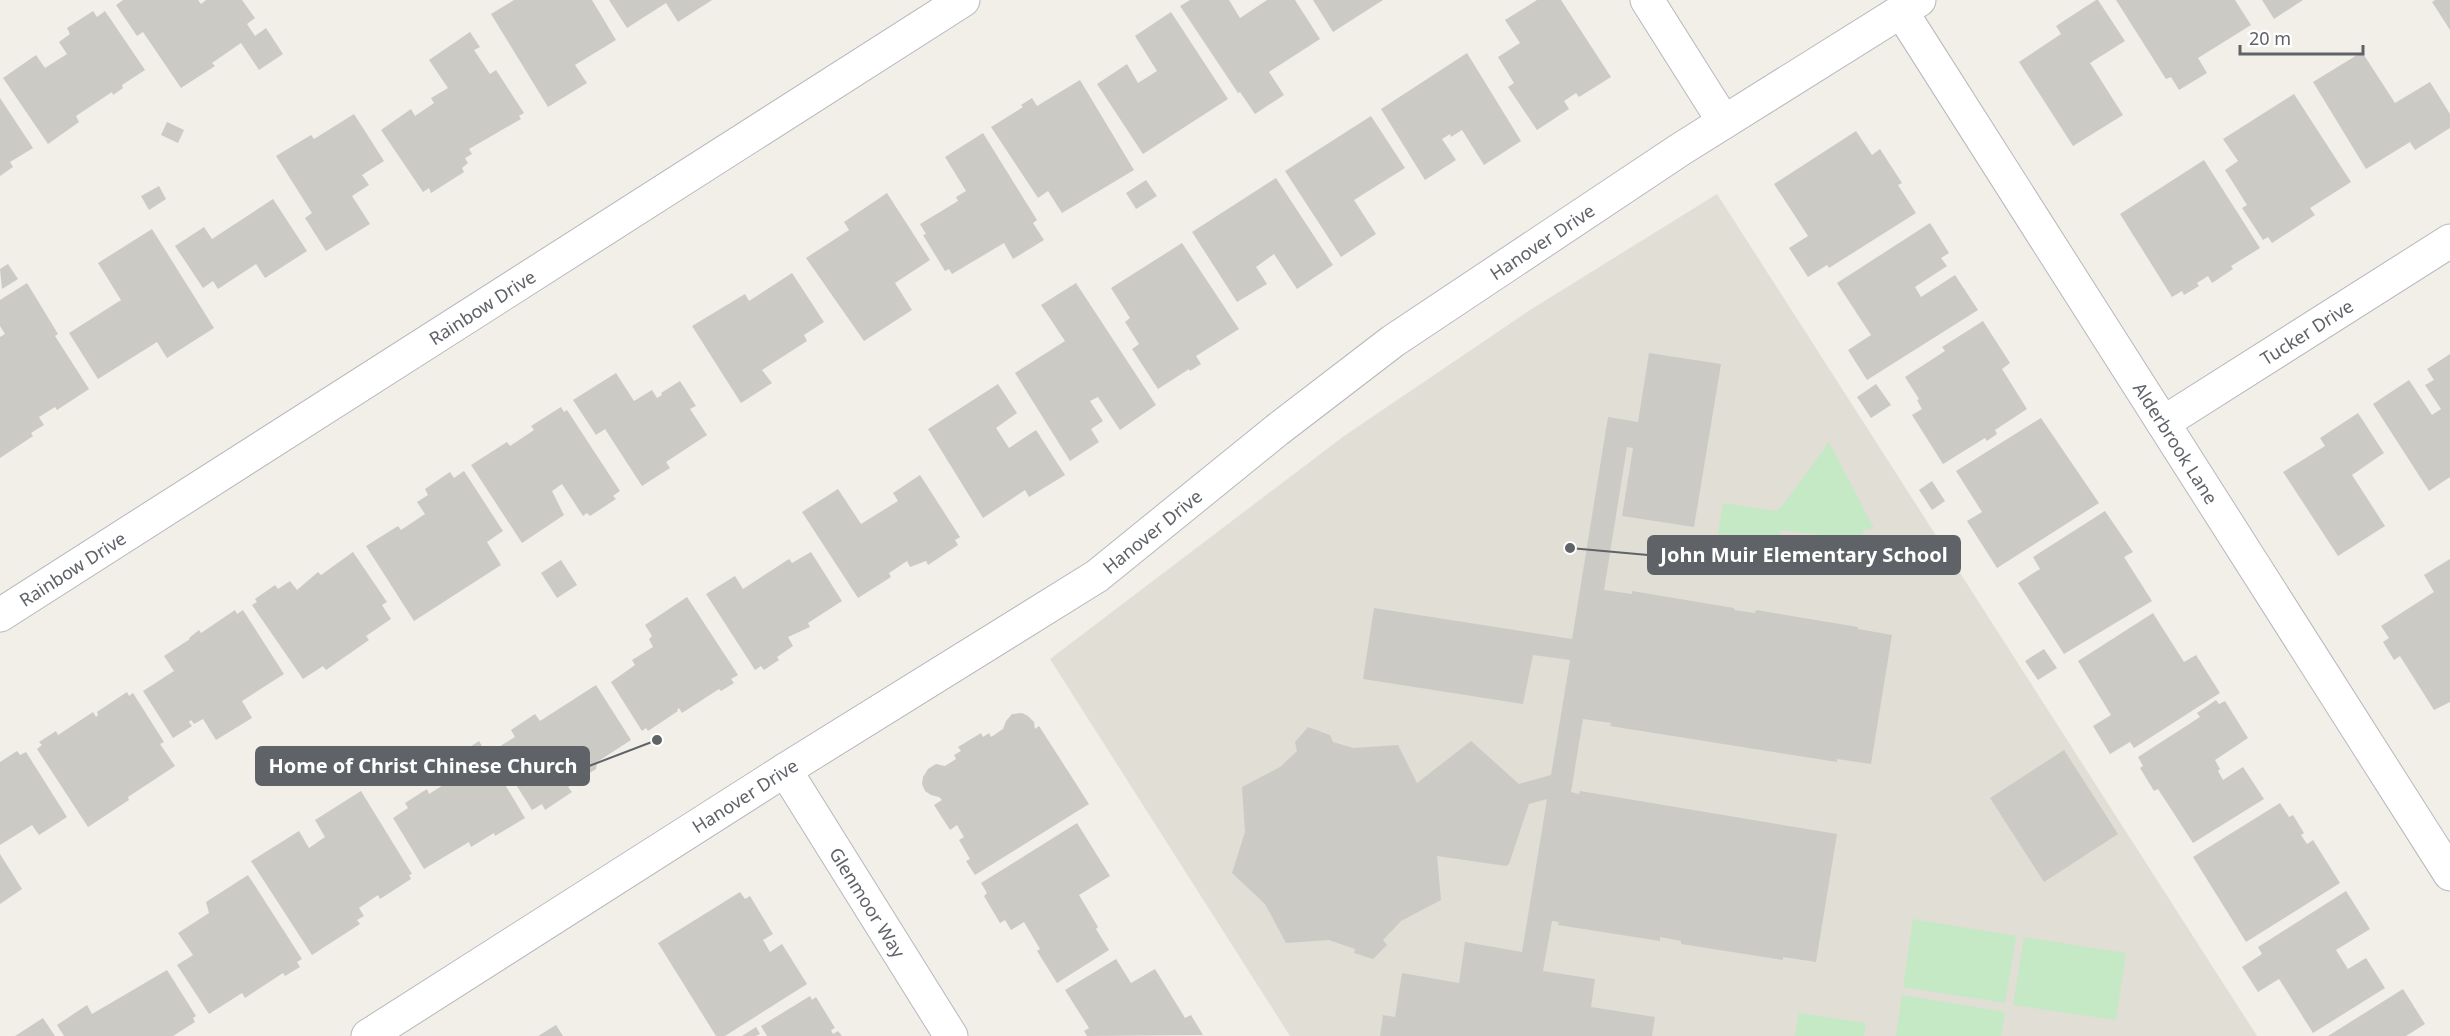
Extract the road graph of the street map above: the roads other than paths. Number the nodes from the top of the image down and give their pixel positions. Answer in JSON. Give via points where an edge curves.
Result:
{"nodes":[{"id":1,"x":963,"y":0,"type":"edge"},
{"id":2,"x":1647,"y":0,"type":"edge"},
{"id":3,"x":1910,"y":6,"type":"edge"},
{"id":4,"x":1724,"y":122,"type":"junction"},
{"id":5,"x":2450,"y":241,"type":"edge"},
{"id":6,"x":2163,"y":423,"type":"junction"},
{"id":7,"x":0,"y":615,"type":"edge"},
{"id":8,"x":784,"y":770,"type":"junction"},
{"id":9,"x":2438,"y":828,"type":"edge"},
{"id":10,"x":2450,"y":874,"type":"edge"},
{"id":11,"x":368,"y":1036,"type":"edge"},
{"id":12,"x":951,"y":1036,"type":"edge"}],
"edges":[{"from":1,"to":7,"type":"street","name":"Rainbow Drive"},
{"from":2,"to":4,"type":"street"},
{"from":3,"to":4,"type":"street","name":"Hanover Drive"},
{"from":3,"to":6,"type":"street","name":"Alderbrook Lane"},
{"from":4,"to":8,"type":"street","name":"Hanover Drive","via":[[1393,341],[1277,429],[1097,576]]},
{"from":5,"to":6,"type":"street","name":"Tucker Drive"},
{"from":6,"to":9,"type":"street","name":"Alderbrook Lane"},
{"from":8,"to":11,"type":"street","name":"Hanover Drive"},
{"from":8,"to":12,"type":"street","name":"Glenmoor Way"},
{"from":9,"to":10,"type":"street","name":"Alderbrook Lane"}]}
